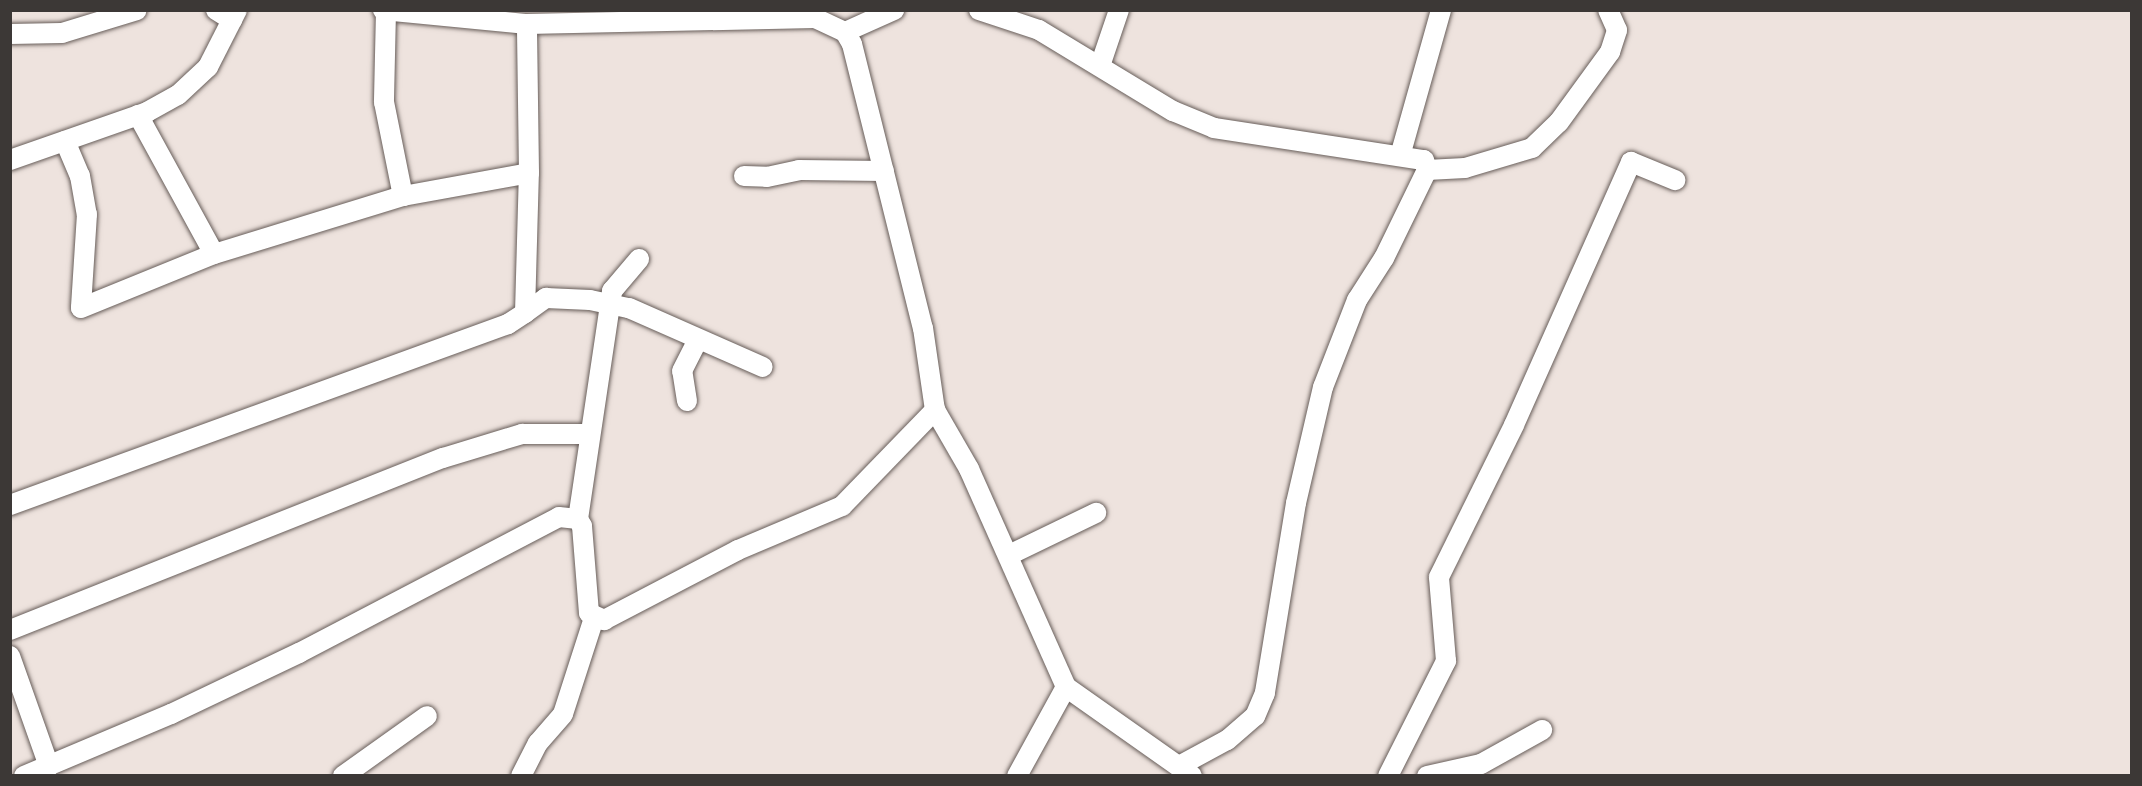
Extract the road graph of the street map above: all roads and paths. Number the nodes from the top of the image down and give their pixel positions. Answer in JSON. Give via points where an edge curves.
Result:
{"nodes":[{"id":1,"x":137,"y":10,"type":"edge"},
{"id":2,"x":894,"y":10,"type":"edge"},
{"id":3,"x":979,"y":10,"type":"edge"},
{"id":4,"x":1119,"y":10,"type":"edge"},
{"id":5,"x":1441,"y":10,"type":"edge"},
{"id":6,"x":1608,"y":10,"type":"edge"},
{"id":7,"x":385,"y":11,"type":"edge"},
{"id":8,"x":228,"y":14,"type":"edge"},
{"id":9,"x":771,"y":15,"type":"edge"},
{"id":10,"x":595,"y":16,"type":"edge"},
{"id":11,"x":527,"y":24,"type":"junction"},
{"id":12,"x":845,"y":32,"type":"junction"},
{"id":13,"x":10,"y":34,"type":"edge"},
{"id":14,"x":1100,"y":66,"type":"junction"},
{"id":15,"x":138,"y":115,"type":"junction"},
{"id":16,"x":65,"y":141,"type":"junction"},
{"id":17,"x":1400,"y":156,"type":"junction"},
{"id":18,"x":10,"y":160,"type":"edge"},
{"id":19,"x":1427,"y":170,"type":"junction"},
{"id":20,"x":884,"y":171,"type":"junction"},
{"id":21,"x":530,"y":173,"type":"junction"},
{"id":22,"x":744,"y":176,"type":"dead end"},
{"id":23,"x":1675,"y":180,"type":"dead end"},
{"id":24,"x":403,"y":196,"type":"junction"},
{"id":25,"x":214,"y":254,"type":"junction"},
{"id":26,"x":639,"y":259,"type":"dead end"},
{"id":27,"x":609,"y":304,"type":"junction"},
{"id":28,"x":525,"y":313,"type":"junction"},
{"id":29,"x":698,"y":339,"type":"junction"},
{"id":30,"x":763,"y":367,"type":"dead end"},
{"id":31,"x":687,"y":400,"type":"dead end"},
{"id":32,"x":934,"y":410,"type":"junction"},
{"id":33,"x":590,"y":434,"type":"junction"},
{"id":34,"x":10,"y":505,"type":"edge"},
{"id":35,"x":1095,"y":513,"type":"dead end"},
{"id":36,"x":578,"y":519,"type":"junction"},
{"id":37,"x":1009,"y":555,"type":"junction"},
{"id":38,"x":594,"y":618,"type":"junction"},
{"id":39,"x":10,"y":630,"type":"edge"},
{"id":40,"x":10,"y":656,"type":"edge"},
{"id":41,"x":1066,"y":687,"type":"junction"},
{"id":42,"x":427,"y":716,"type":"dead end"},
{"id":43,"x":1542,"y":730,"type":"dead end"},
{"id":44,"x":48,"y":765,"type":"junction"},
{"id":45,"x":1187,"y":770,"type":"edge"},
{"id":46,"x":24,"y":776,"type":"edge"},
{"id":47,"x":343,"y":776,"type":"edge"},
{"id":48,"x":522,"y":776,"type":"edge"},
{"id":49,"x":1017,"y":776,"type":"edge"},
{"id":50,"x":1388,"y":776,"type":"edge"},
{"id":51,"x":1426,"y":776,"type":"edge"}],
"edges":[{"from":1,"to":13,"type":"street","via":[[62,33]]},
{"from":2,"to":12,"type":"street"},
{"from":3,"to":14,"type":"street","via":[[1039,30]]},
{"from":4,"to":14,"type":"street"},
{"from":5,"to":17,"type":"street"},
{"from":6,"to":19,"type":"street","via":[[1617,30],[1610,52],[1558,122],[1532,148],[1465,168]]},
{"from":7,"to":11,"type":"street"},
{"from":7,"to":24,"type":"street","via":[[384,102]]},
{"from":8,"to":15,"type":"street","via":[[208,67],[178,94]]},
{"from":9,"to":10,"type":"street","via":[[652,24]]},
{"from":9,"to":12,"type":"street","via":[[815,18]]},
{"from":10,"to":11,"type":"street"},
{"from":11,"to":21,"type":"street"},
{"from":12,"to":20,"type":"street","via":[[852,44]]},
{"from":14,"to":17,"type":"street","via":[[1173,111],[1214,128]]},
{"from":15,"to":16,"type":"street"},
{"from":15,"to":25,"type":"street"},
{"from":16,"to":18,"type":"street"},
{"from":16,"to":25,"type":"street","via":[[80,176],[87,214],[81,308]]},
{"from":17,"to":19,"type":"street","via":[[1424,160]]},
{"from":19,"to":45,"type":"street","via":[[1384,258],[1357,300],[1323,387],[1296,503],[1265,693],[1256,716]]},
{"from":20,"to":22,"type":"street","via":[[817,170]]},
{"from":20,"to":32,"type":"street","via":[[923,328]]},
{"from":21,"to":24,"type":"street"},
{"from":21,"to":28,"type":"street"},
{"from":23,"to":50,"type":"street","via":[[1631,162],[1514,426],[1439,577],[1446,661]]},
{"from":24,"to":25,"type":"street"},
{"from":26,"to":27,"type":"street","via":[[612,291]]},
{"from":27,"to":28,"type":"street","via":[[546,298]]},
{"from":27,"to":29,"type":"street","via":[[629,308]]},
{"from":27,"to":33,"type":"street"},
{"from":28,"to":34,"type":"street","via":[[508,324]]},
{"from":29,"to":30,"type":"street"},
{"from":29,"to":31,"type":"street","via":[[682,371]]},
{"from":32,"to":37,"type":"street","via":[[969,469]]},
{"from":32,"to":38,"type":"street","via":[[842,506],[738,550],[604,620]]},
{"from":33,"to":36,"type":"street"},
{"from":33,"to":39,"type":"street","via":[[522,434],[442,458]]},
{"from":35,"to":37,"type":"street"},
{"from":36,"to":38,"type":"street","via":[[585,548],[589,614]]},
{"from":36,"to":44,"type":"street","via":[[560,517],[549,521],[305,650],[171,714]]},
{"from":37,"to":41,"type":"street"},
{"from":38,"to":48,"type":"street","via":[[563,714],[538,743]]},
{"from":40,"to":44,"type":"street"},
{"from":41,"to":45,"type":"street"},
{"from":41,"to":49,"type":"street"},
{"from":42,"to":47,"type":"street"},
{"from":43,"to":51,"type":"street","via":[[1481,764]]},
{"from":44,"to":46,"type":"street"}]}
